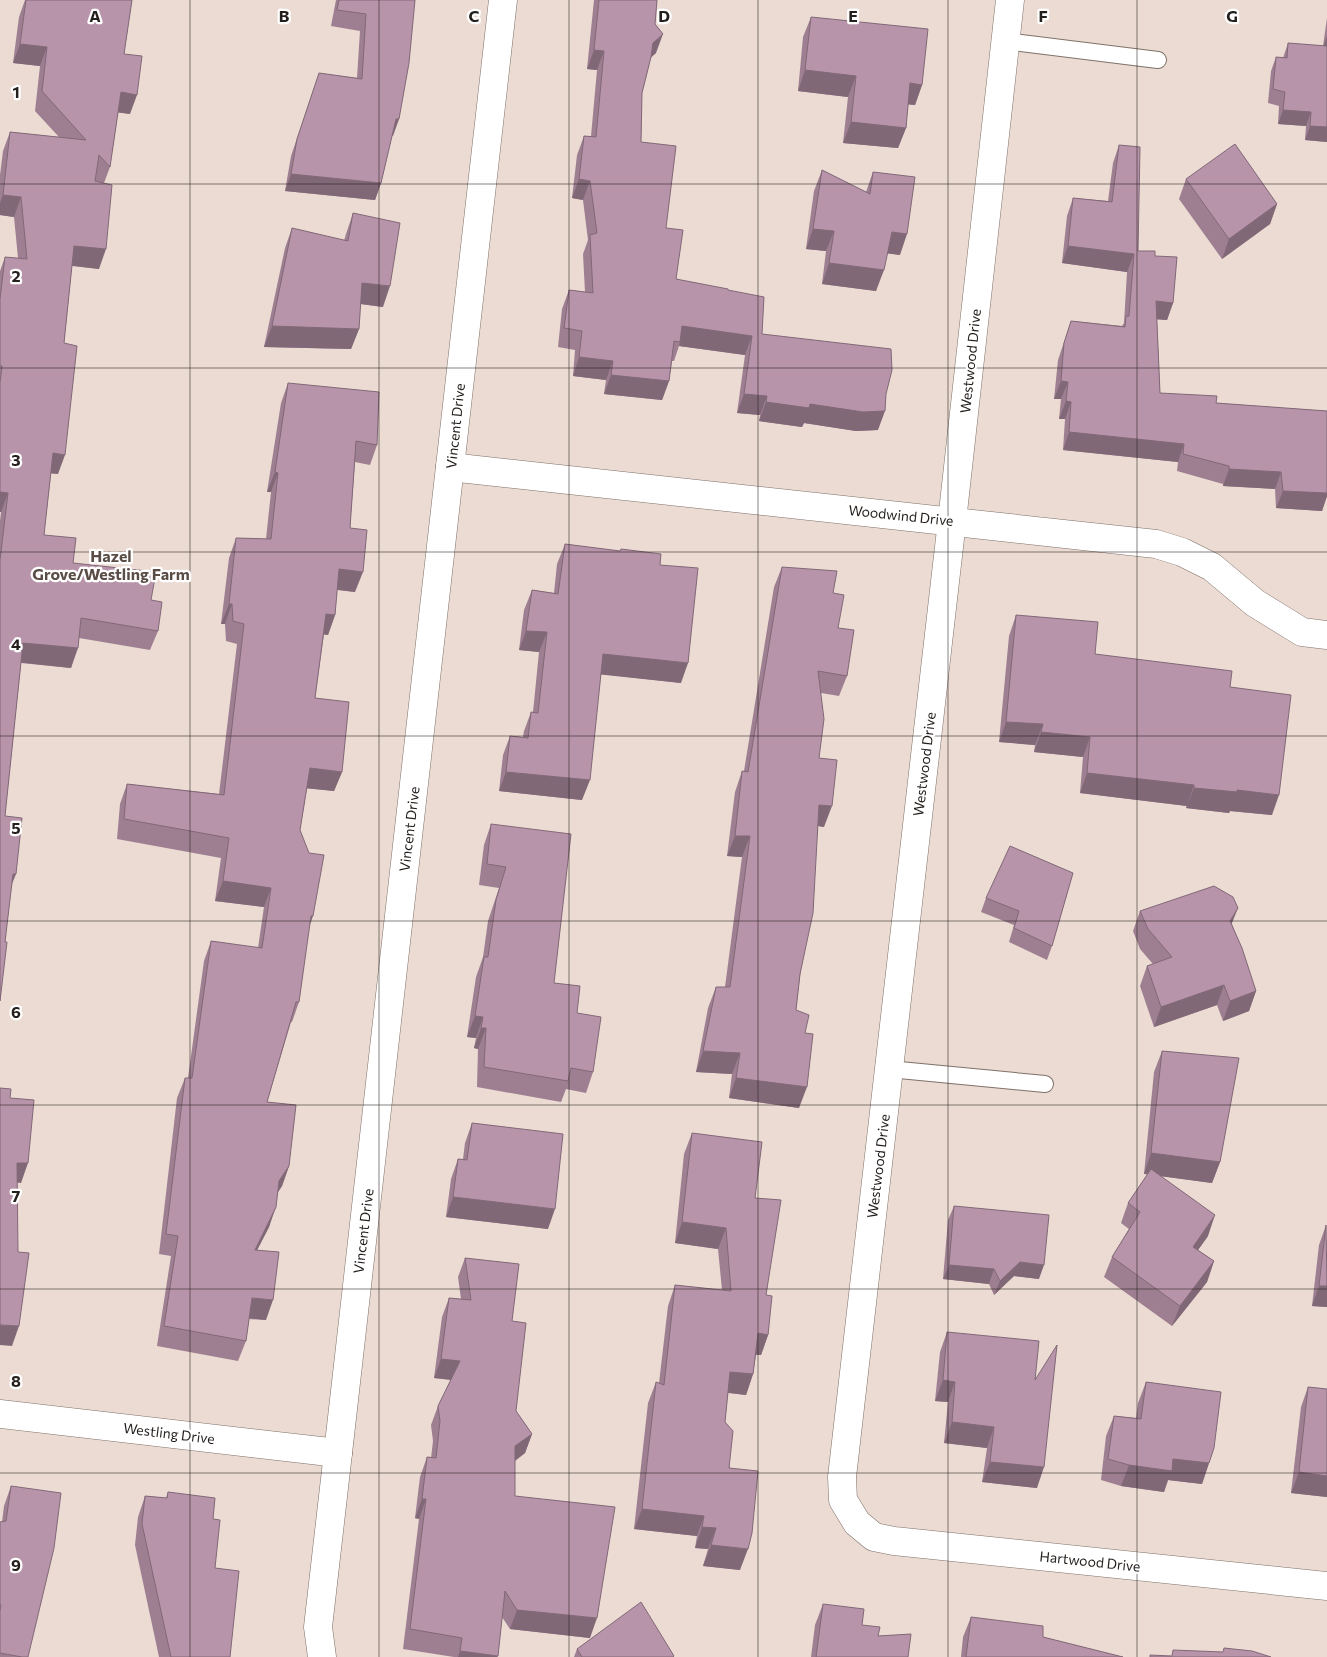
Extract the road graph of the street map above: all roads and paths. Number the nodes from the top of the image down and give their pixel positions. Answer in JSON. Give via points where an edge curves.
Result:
{"nodes":[{"id":1,"x":503,"y":0,"type":"edge"},
{"id":2,"x":1010,"y":0,"type":"edge"},
{"id":3,"x":1005,"y":41,"type":"junction"},
{"id":4,"x":1158,"y":60,"type":"dead end"},
{"id":5,"x":450,"y":467,"type":"junction"},
{"id":6,"x":952,"y":521,"type":"junction"},
{"id":7,"x":1327,"y":635,"type":"edge"},
{"id":8,"x":889,"y":1069,"type":"junction"},
{"id":9,"x":1045,"y":1084,"type":"dead end"},
{"id":10,"x":0,"y":1414,"type":"edge"},
{"id":11,"x":338,"y":1453,"type":"junction"},
{"id":12,"x":857,"y":1524,"type":"joint"},
{"id":13,"x":1327,"y":1586,"type":"edge"},
{"id":14,"x":322,"y":1657,"type":"edge"}],
"edges":[{"from":1,"to":5,"type":"street","name":"Vincent Drive"},
{"from":2,"to":3,"type":"street","name":"Westwood Drive"},
{"from":3,"to":4,"type":"lane"},
{"from":3,"to":6,"type":"street","name":"Westwood Drive"},
{"from":5,"to":6,"type":"street","name":"Woodwind Drive"},
{"from":5,"to":11,"type":"street","name":"Vincent Drive"},
{"from":6,"to":7,"type":"street","name":"Woodwind Drive","via":[[1156,544],[1212,567],[1255,603],[1302,632]]},
{"from":6,"to":8,"type":"street","name":"Westwood Drive"},
{"from":8,"to":9,"type":"lane"},
{"from":8,"to":12,"type":"street","name":"Westwood Drive","via":[[842,1477],[844,1500]]},
{"from":10,"to":11,"type":"street","name":"Westling Drive"},
{"from":11,"to":14,"type":"street","name":"Vincent Drive","via":[[318,1627]]},
{"from":12,"to":13,"type":"street","name":"Hartwood Drive","via":[[874,1537],[894,1541]]}]}
